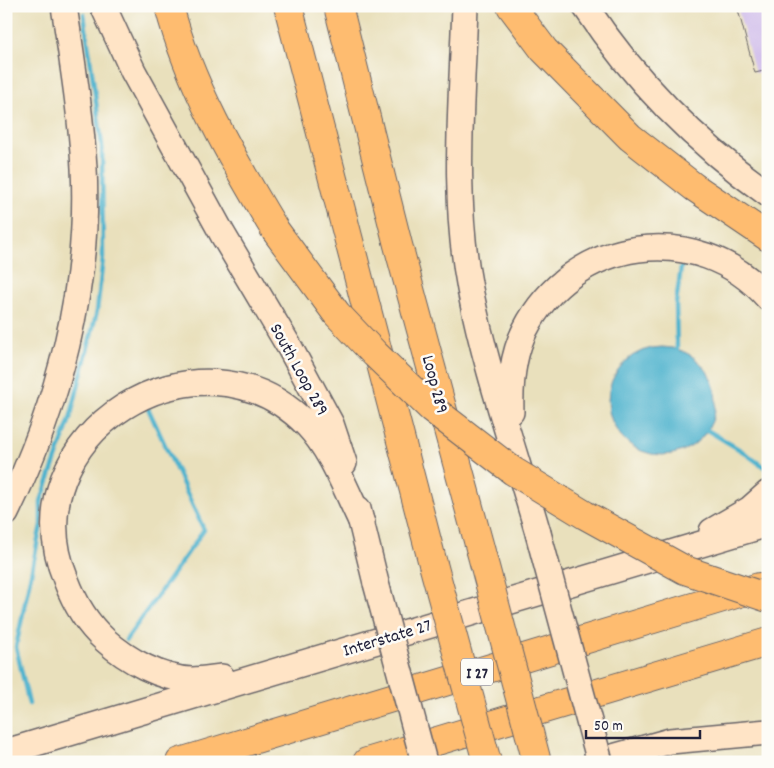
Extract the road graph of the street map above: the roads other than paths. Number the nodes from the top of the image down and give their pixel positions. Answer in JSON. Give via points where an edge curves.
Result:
{"nodes":[{"id":1,"x":64,"y":6,"type":"edge"},
{"id":2,"x":103,"y":6,"type":"edge"},
{"id":3,"x":169,"y":6,"type":"edge"},
{"id":4,"x":288,"y":6,"type":"edge"},
{"id":5,"x":338,"y":6,"type":"edge"},
{"id":6,"x":465,"y":6,"type":"edge"},
{"id":7,"x":511,"y":6,"type":"edge"},
{"id":8,"x":585,"y":6,"type":"edge"},
{"id":9,"x":768,"y":194,"type":"edge"},
{"id":10,"x":768,"y":237,"type":"edge"},
{"id":11,"x":768,"y":298,"type":"edge"},
{"id":12,"x":512,"y":445,"type":"junction"},
{"id":13,"x":768,"y":493,"type":"edge"},
{"id":14,"x":6,"y":513,"type":"edge"},
{"id":15,"x":362,"y":523,"type":"junction"},
{"id":16,"x":768,"y":524,"type":"edge"},
{"id":17,"x":633,"y":564,"type":"junction"},
{"id":18,"x":768,"y":585,"type":"edge"},
{"id":19,"x":768,"y":598,"type":"edge"},
{"id":20,"x":768,"y":642,"type":"edge"},
{"id":21,"x":262,"y":674,"type":"junction"},
{"id":22,"x":768,"y":732,"type":"edge"},
{"id":23,"x":768,"y":738,"type":"edge"},
{"id":24,"x":670,"y":741,"type":"junction"},
{"id":25,"x":6,"y":752,"type":"edge"},
{"id":26,"x":180,"y":762,"type":"edge"},
{"id":27,"x":367,"y":762,"type":"edge"},
{"id":28,"x":424,"y":762,"type":"edge"},
{"id":29,"x":487,"y":762,"type":"edge"},
{"id":30,"x":537,"y":762,"type":"edge"},
{"id":31,"x":594,"y":762,"type":"edge"},
{"id":32,"x":600,"y":762,"type":"edge"}],
"edges":[{"from":1,"to":14,"type":"main road","via":[[84,170],[80,264],[68,339],[56,386],[24,478]]},
{"from":2,"to":15,"type":"main road","name":"South Loop 289","via":[[222,235],[290,348],[330,424]]},
{"from":3,"to":19,"type":"highway","bridge":true,"via":[[198,84],[236,165],[275,230],[337,314],[375,354],[431,408],[513,471],[686,570]]},
{"from":4,"to":29,"type":"highway","bridge":true},
{"from":5,"to":30,"type":"highway","name":"Loop 289","bridge":true,"via":[[398,245]]},
{"from":6,"to":12,"type":"main road","via":[[459,166],[465,253],[480,332]]},
{"from":7,"to":10,"type":"highway","via":[[544,50],[630,137]]},
{"from":8,"to":9,"type":"main road","via":[[646,85],[677,117],[739,174]]},
{"from":11,"to":12,"type":"main road","via":[[728,265],[680,249],[637,249],[596,260],[580,269],[548,296],[524,332],[512,373]]},
{"from":12,"to":32,"type":"main road","bridge":true},
{"from":13,"to":17,"type":"main road","via":[[727,523]]},
{"from":15,"to":21,"type":"main road","via":[[325,451],[308,426],[279,403],[245,387],[203,382],[146,394],[116,410],[73,457],[58,500],[56,542],[61,567],[73,597],[96,632],[119,652],[169,676],[192,680]]},
{"from":15,"to":28,"type":"main road","name":"South Loop 289","bridge":true},
{"from":16,"to":17,"type":"main road","name":"Interstate 27"},
{"from":17,"to":21,"type":"main road","name":"Interstate 27"},
{"from":18,"to":26,"type":"highway","number":"I 27"},
{"from":20,"to":27,"type":"highway"},
{"from":21,"to":25,"type":"main road","name":"Interstate 27"},
{"from":22,"to":24,"type":"main road"},
{"from":23,"to":24,"type":"main road"},
{"from":24,"to":31,"type":"main road"}]}
